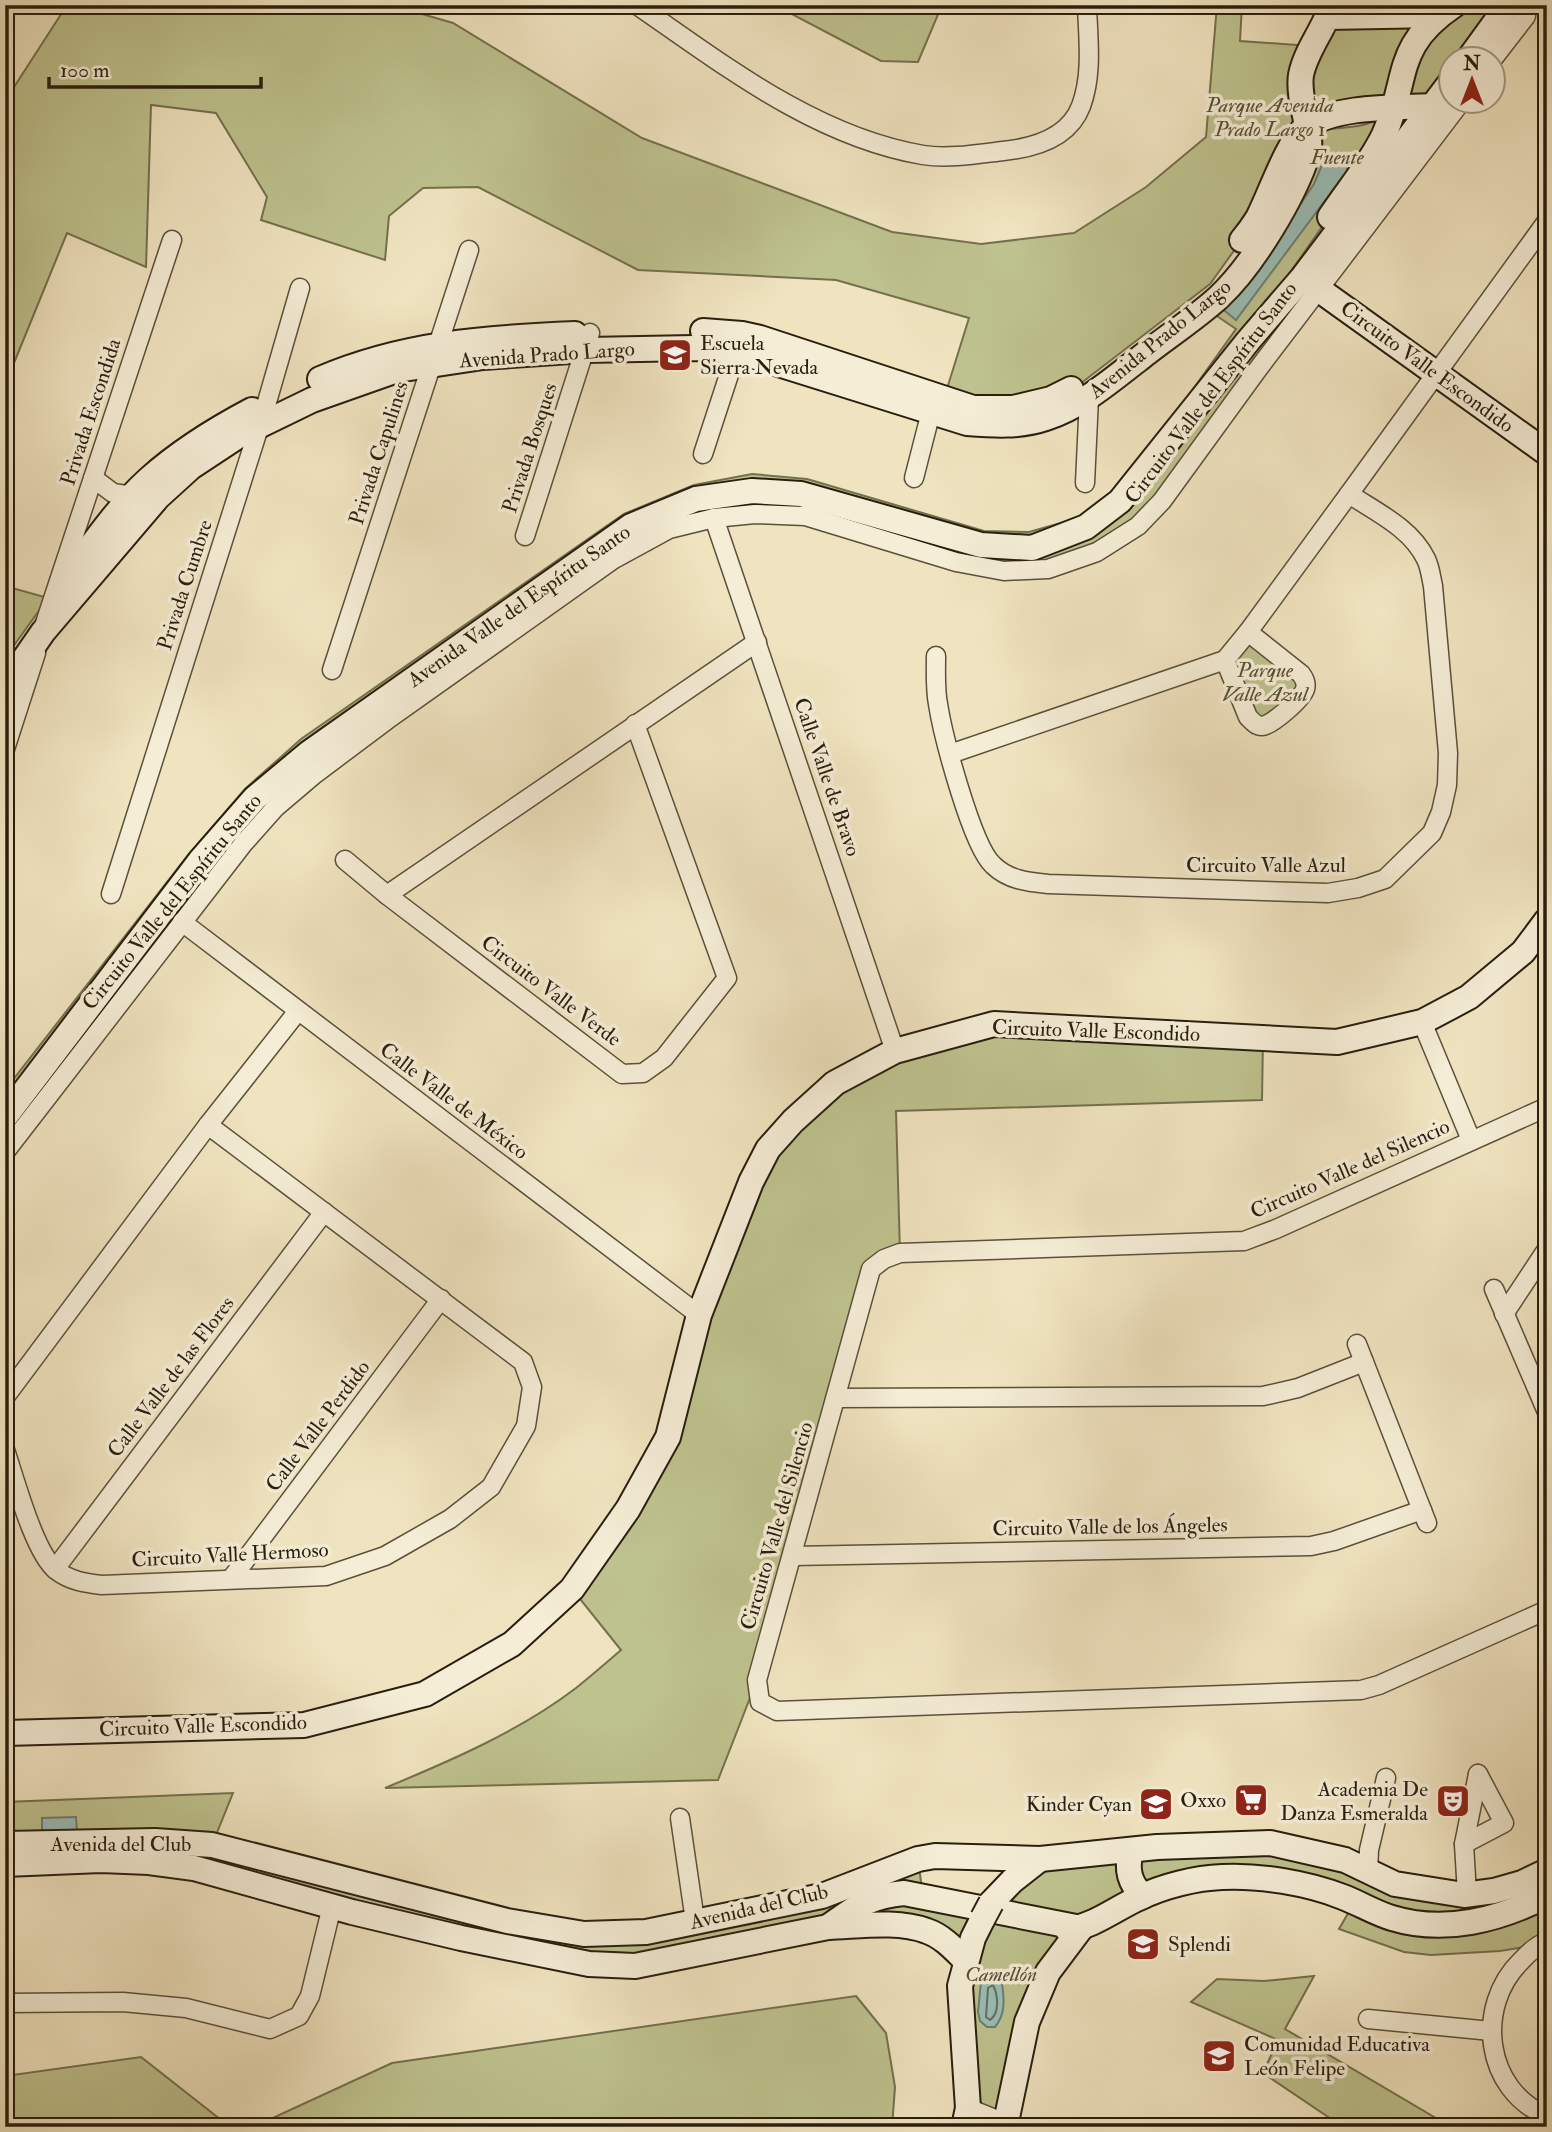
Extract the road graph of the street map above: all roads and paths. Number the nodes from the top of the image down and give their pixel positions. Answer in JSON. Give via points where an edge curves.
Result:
{"nodes":[{"id":1,"x":637,"y":5,"type":"edge"},
{"id":2,"x":1087,"y":5,"type":"edge"},
{"id":3,"x":1512,"y":8,"type":"edge"},
{"id":4,"x":1440,"y":16,"type":"edge"},
{"id":5,"x":1327,"y":17,"type":"edge"},
{"id":6,"x":1480,"y":46,"type":"edge"},
{"id":7,"x":1498,"y":46,"type":"edge"},
{"id":8,"x":1436,"y":103,"type":"edge"},
{"id":9,"x":1434,"y":106,"type":"junction"},
{"id":10,"x":1394,"y":108,"type":"junction"},
{"id":11,"x":1449,"y":116,"type":"edge"},
{"id":12,"x":1306,"y":127,"type":"junction"},
{"id":13,"x":1547,"y":221,"type":"edge"},
{"id":14,"x":172,"y":240,"type":"dead end"},
{"id":15,"x":470,"y":250,"type":"dead end"},
{"id":16,"x":1309,"y":283,"type":"junction"},
{"id":17,"x":300,"y":288,"type":"dead end"},
{"id":18,"x":1248,"y":341,"type":"junction"},
{"id":19,"x":588,"y":342,"type":"junction"},
{"id":20,"x":740,"y":342,"type":"junction"},
{"id":21,"x":436,"y":354,"type":"junction"},
{"id":22,"x":1109,"y":372,"type":"junction"},
{"id":23,"x":1435,"y":373,"type":"junction"},
{"id":24,"x":1089,"y":398,"type":"junction"},
{"id":25,"x":932,"y":404,"type":"junction"},
{"id":26,"x":264,"y":413,"type":"junction"},
{"id":27,"x":1547,"y":453,"type":"edge"},
{"id":28,"x":704,"y":454,"type":"dead end"},
{"id":29,"x":93,"y":478,"type":"junction"},
{"id":30,"x":914,"y":478,"type":"dead end"},
{"id":31,"x":1085,"y":483,"type":"dead end"},
{"id":32,"x":1349,"y":494,"type":"junction"},
{"id":33,"x":134,"y":496,"type":"junction"},
{"id":34,"x":714,"y":518,"type":"junction"},
{"id":35,"x":525,"y":537,"type":"dead end"},
{"id":36,"x":53,"y":598,"type":"junction"},
{"id":37,"x":43,"y":632,"type":"junction"},
{"id":38,"x":1248,"y":632,"type":"junction"},
{"id":39,"x":757,"y":642,"type":"junction"},
{"id":40,"x":936,"y":656,"type":"dead end"},
{"id":41,"x":1224,"y":660,"type":"junction"},
{"id":42,"x":5,"y":661,"type":"edge"},
{"id":43,"x":331,"y":670,"type":"dead end"},
{"id":44,"x":5,"y":687,"type":"edge"},
{"id":45,"x":635,"y":724,"type":"junction"},
{"id":46,"x":9,"y":725,"type":"edge"},
{"id":47,"x":5,"y":749,"type":"edge"},
{"id":48,"x":950,"y":754,"type":"junction"},
{"id":49,"x":345,"y":860,"type":"dead end"},
{"id":50,"x":111,"y":894,"type":"dead end"},
{"id":51,"x":387,"y":895,"type":"junction"},
{"id":52,"x":1547,"y":920,"type":"edge"},
{"id":53,"x":183,"y":922,"type":"junction"},
{"id":54,"x":298,"y":1011,"type":"junction"},
{"id":55,"x":1422,"y":1022,"type":"junction"},
{"id":56,"x":895,"y":1051,"type":"junction"},
{"id":57,"x":1547,"y":1107,"type":"edge"},
{"id":58,"x":5,"y":1117,"type":"edge"},
{"id":59,"x":208,"y":1125,"type":"junction"},
{"id":60,"x":1471,"y":1140,"type":"junction"},
{"id":61,"x":5,"y":1152,"type":"edge"},
{"id":62,"x":324,"y":1212,"type":"junction"},
{"id":63,"x":1547,"y":1250,"type":"edge"},
{"id":64,"x":1494,"y":1289,"type":"dead end"},
{"id":65,"x":441,"y":1299,"type":"junction"},
{"id":66,"x":1504,"y":1314,"type":"junction"},
{"id":67,"x":699,"y":1315,"type":"junction"},
{"id":68,"x":1357,"y":1344,"type":"dead end"},
{"id":69,"x":1364,"y":1363,"type":"junction"},
{"id":70,"x":5,"y":1397,"type":"edge"},
{"id":71,"x":836,"y":1398,"type":"junction"},
{"id":72,"x":1547,"y":1412,"type":"edge"},
{"id":73,"x":5,"y":1450,"type":"edge"},
{"id":74,"x":793,"y":1556,"type":"junction"},
{"id":75,"x":55,"y":1569,"type":"junction"},
{"id":76,"x":232,"y":1579,"type":"junction"},
{"id":77,"x":1547,"y":1610,"type":"edge"},
{"id":78,"x":5,"y":1733,"type":"edge"},
{"id":79,"x":1387,"y":1778,"type":"dead end"},
{"id":80,"x":680,"y":1818,"type":"dead end"},
{"id":81,"x":5,"y":1844,"type":"edge"},
{"id":82,"x":1464,"y":1844,"type":"dead end"},
{"id":83,"x":1131,"y":1851,"type":"junction"},
{"id":84,"x":5,"y":1864,"type":"edge"},
{"id":85,"x":1019,"y":1866,"type":"junction"},
{"id":86,"x":1368,"y":1871,"type":"junction"},
{"id":87,"x":1547,"y":1871,"type":"edge"},
{"id":88,"x":1467,"y":1894,"type":"junction"},
{"id":89,"x":1534,"y":1894,"type":"edge"},
{"id":90,"x":1143,"y":1896,"type":"junction"},
{"id":91,"x":332,"y":1906,"type":"junction"},
{"id":92,"x":695,"y":1922,"type":"junction"},
{"id":93,"x":828,"y":1927,"type":"junction"},
{"id":94,"x":1081,"y":1928,"type":"junction"},
{"id":95,"x":1547,"y":1941,"type":"edge"},
{"id":96,"x":966,"y":1961,"type":"junction"},
{"id":97,"x":5,"y":2003,"type":"edge"},
{"id":98,"x":1368,"y":2019,"type":"dead end"},
{"id":99,"x":1491,"y":2031,"type":"junction"},
{"id":100,"x":1547,"y":2116,"type":"edge"},
{"id":101,"x":966,"y":2117,"type":"edge"},
{"id":102,"x":1009,"y":2125,"type":"edge"}],
"edges":[{"from":1,"to":2,"type":"street","via":[[762,90],[872,142],[925,155],[1023,149],[1059,135],[1080,108],[1088,77]]},
{"from":3,"to":6,"type":"street"},
{"from":3,"to":7,"type":"street"},
{"from":4,"to":5,"type":"street"},
{"from":4,"to":10,"type":"street","name":"Avenida Valle del Espíritu Santo","via":[[1410,48]]},
{"from":5,"to":12,"type":"street","via":[[1301,74]]},
{"from":8,"to":9,"type":"street","name":"Avenida Valle del Espíritu Santo"},
{"from":9,"to":10,"type":"street"},
{"from":9,"to":16,"type":"street","name":"Avenida Valle del Espíritu Santo"},
{"from":10,"to":12,"type":"street","via":[[1362,126]]},
{"from":10,"to":18,"type":"street","name":"Avenida Valle del Espíritu Santo","via":[[1369,160],[1270,301]]},
{"from":11,"to":16,"type":"street","name":"Circuito Valle del Espíritu Santo"},
{"from":12,"to":22,"type":"street","name":"Avenida Prado Largo","via":[[1256,220],[1210,284]]},
{"from":13,"to":23,"type":"street"},
{"from":14,"to":29,"type":"street","name":"Privada Escondida"},
{"from":15,"to":21,"type":"street","name":"Privada Capulines"},
{"from":16,"to":18,"type":"street","name":"Avenida Valle del Espíritu Santo"},
{"from":16,"to":23,"type":"street","name":"Circuito Valle Escondido"},
{"from":16,"to":34,"type":"street","name":"Circuito Valle del Espíritu Santo","via":[[1161,501],[1138,526],[1097,552],[1048,569],[1004,571],[956,562],[805,516]]},
{"from":17,"to":26,"type":"street","name":"Privada Cumbre"},
{"from":18,"to":58,"type":"street","name":"Avenida Valle del Espíritu Santo","via":[[1120,501],[1086,527],[1032,548],[981,545],[801,494],[752,491],[696,499],[631,526],[309,753],[256,798],[200,861]]},
{"from":19,"to":20,"type":"street","name":"Avenida Prado Largo","via":[[705,331]]},
{"from":19,"to":21,"type":"street","name":"Avenida Prado Largo","via":[[504,337]]},
{"from":19,"to":35,"type":"street","name":"Privada Bosques"},
{"from":20,"to":25,"type":"street","name":"Avenida Prado Largo"},
{"from":20,"to":28,"type":"street"},
{"from":21,"to":26,"type":"street","name":"Avenida Prado Largo","via":[[356,364]]},
{"from":21,"to":43,"type":"street","name":"Privada Capulines"},
{"from":22,"to":24,"type":"street","name":"Avenida Prado Largo"},
{"from":22,"to":25,"type":"street","name":"Avenida Prado Largo","via":[[1051,399],[1013,408]]},
{"from":23,"to":27,"type":"street","name":"Circuito Valle Escondido"},
{"from":23,"to":32,"type":"street"},
{"from":24,"to":25,"type":"street","name":"Avenida Prado Largo","via":[[1045,419],[1003,426],[967,423]]},
{"from":24,"to":31,"type":"street"},
{"from":25,"to":30,"type":"street"},
{"from":26,"to":33,"type":"street","name":"Avenida Prado Largo","via":[[218,428],[149,479]]},
{"from":26,"to":37,"type":"street","name":"Avenida Prado Largo","via":[[158,497]]},
{"from":26,"to":50,"type":"street","name":"Privada Cumbre"},
{"from":29,"to":33,"type":"street","via":[[113,494]]},
{"from":29,"to":36,"type":"street","name":"Privada Escondida"},
{"from":32,"to":38,"type":"street"},
{"from":32,"to":48,"type":"street","name":"Circuito Valle Azul","via":[[1404,530],[1417,544],[1433,586],[1447,785],[1432,833],[1385,879],[1328,893],[1026,882],[1007,876],[981,850]]},
{"from":33,"to":36,"type":"street","name":"Avenida Prado Largo"},
{"from":34,"to":39,"type":"street","name":"Calle Valle de Bravo"},
{"from":34,"to":53,"type":"street","name":"Circuito Valle del Espíritu Santo","via":[[669,529],[614,559],[315,775],[275,808]]},
{"from":36,"to":37,"type":"street","name":"Privada Escondida"},
{"from":36,"to":42,"type":"street","name":"Avenida Prado Largo"},
{"from":37,"to":44,"type":"street","name":"Avenida Prado Largo"},
{"from":37,"to":46,"type":"street","name":"Privada Escondida"},
{"from":38,"to":41,"type":"street"},
{"from":38,"to":41,"type":"street","via":[[1306,680],[1301,696],[1272,722],[1254,724]]},
{"from":39,"to":45,"type":"street"},
{"from":39,"to":56,"type":"street","name":"Calle Valle de Bravo"},
{"from":40,"to":48,"type":"street","name":"Circuito Valle Azul","via":[[937,704]]},
{"from":41,"to":48,"type":"street"},
{"from":45,"to":51,"type":"street"},
{"from":45,"to":51,"type":"street","name":"Circuito Valle Verde","via":[[727,978],[664,1058],[643,1073],[622,1073]]},
{"from":46,"to":47,"type":"street","name":"Privada Escondida"},
{"from":49,"to":51,"type":"street","name":"Circuito Valle Verde"},
{"from":52,"to":55,"type":"street","name":"Circuito Valle Escondido","via":[[1523,952],[1469,998]]},
{"from":53,"to":54,"type":"street","name":"Calle Valle de México"},
{"from":53,"to":61,"type":"street","name":"Circuito Valle del Espíritu Santo"},
{"from":54,"to":59,"type":"street"},
{"from":54,"to":67,"type":"street","name":"Calle Valle de México"},
{"from":55,"to":56,"type":"street","name":"Circuito Valle Escondido","via":[[1337,1042],[994,1024]]},
{"from":55,"to":60,"type":"street"},
{"from":56,"to":67,"type":"street","name":"Circuito Valle Escondido","via":[[835,1083],[768,1149]]},
{"from":57,"to":60,"type":"street","name":"Circuito Valle del Silencio"},
{"from":59,"to":62,"type":"street","name":"Circuito Valle Hermoso"},
{"from":59,"to":70,"type":"street"},
{"from":60,"to":71,"type":"street","name":"Circuito Valle del Silencio","via":[[1244,1241],[900,1253],[884,1259],[871,1269]]},
{"from":62,"to":65,"type":"street","name":"Circuito Valle Hermoso"},
{"from":62,"to":75,"type":"street","name":"Calle Valle de las Flores"},
{"from":63,"to":66,"type":"street"},
{"from":64,"to":66,"type":"street"},
{"from":65,"to":76,"type":"street","name":"Calle Valle Perdido"},
{"from":65,"to":76,"type":"street","name":"Circuito Valle Hermoso","via":[[523,1363],[532,1387],[527,1426],[491,1487],[450,1519],[385,1556],[326,1576]]},
{"from":66,"to":72,"type":"street"},
{"from":67,"to":78,"type":"street","name":"Circuito Valle Escondido","via":[[668,1437],[628,1509],[572,1590],[512,1644],[425,1694],[304,1725]]},
{"from":68,"to":69,"type":"street","name":"Circuito Valle de los Ángeles"},
{"from":69,"to":71,"type":"street","via":[[1263,1396]]},
{"from":69,"to":74,"type":"street","name":"Circuito Valle de los Ángeles","via":[[1424,1516],[1311,1546]]},
{"from":71,"to":74,"type":"street","name":"Circuito Valle del Silencio"},
{"from":73,"to":75,"type":"street","via":[[39,1545]]},
{"from":74,"to":77,"type":"street","name":"Circuito Valle del Silencio","via":[[757,1679],[760,1702],[777,1711],[1361,1690]]},
{"from":75,"to":76,"type":"street","name":"Circuito Valle Hermoso","via":[[75,1581],[102,1585]]},
{"from":79,"to":86,"type":"street"},
{"from":80,"to":92,"type":"street"},
{"from":81,"to":92,"type":"street","name":"Avenida del Club","via":[[155,1841],[212,1845],[506,1921],[584,1934],[646,1932]]},
{"from":82,"to":88,"type":"street"},
{"from":83,"to":85,"type":"street","name":"Avenida del Club"},
{"from":83,"to":86,"type":"street","name":"Avenida del Club","via":[[1270,1843],[1345,1860]]},
{"from":83,"to":90,"type":"street","via":[[1129,1875]]},
{"from":84,"to":91,"type":"street","name":"Avenida del Club","via":[[101,1860],[194,1868]]},
{"from":85,"to":92,"type":"street","name":"Avenida del Club","via":[[935,1856],[822,1895]]},
{"from":85,"to":96,"type":"street","via":[[987,1911]]},
{"from":86,"to":88,"type":"street","name":"Avenida del Club","via":[[1395,1884]]},
{"from":87,"to":89,"type":"street","name":"Avenida del Club"},
{"from":88,"to":89,"type":"street","name":"Avenida del Club"},
{"from":89,"to":90,"type":"street","name":"Avenida del Club","via":[[1480,1921],[1436,1925],[1391,1918],[1341,1896],[1267,1878],[1220,1877]]},
{"from":90,"to":94,"type":"street","name":"Avenida del Club"},
{"from":91,"to":93,"type":"street","name":"Avenida del Club","via":[[589,1964],[635,1966]]},
{"from":91,"to":97,"type":"street","via":[[310,1996],[299,2016],[270,2029],[186,2008],[122,2001]]},
{"from":93,"to":94,"type":"street","name":"Avenida del Club","via":[[879,1895],[904,1893]]},
{"from":93,"to":96,"type":"street","via":[[897,1925],[927,1931]]},
{"from":94,"to":102,"type":"street","via":[[1048,1972],[1027,2022]]},
{"from":95,"to":99,"type":"street","via":[[1536,1945],[1511,1971],[1497,1997]]},
{"from":96,"to":101,"type":"street","via":[[960,1986]]},
{"from":98,"to":99,"type":"street"},
{"from":99,"to":100,"type":"street","via":[[1494,2057],[1505,2082],[1532,2110]]},
{"from":101,"to":102,"type":"street"}]}
